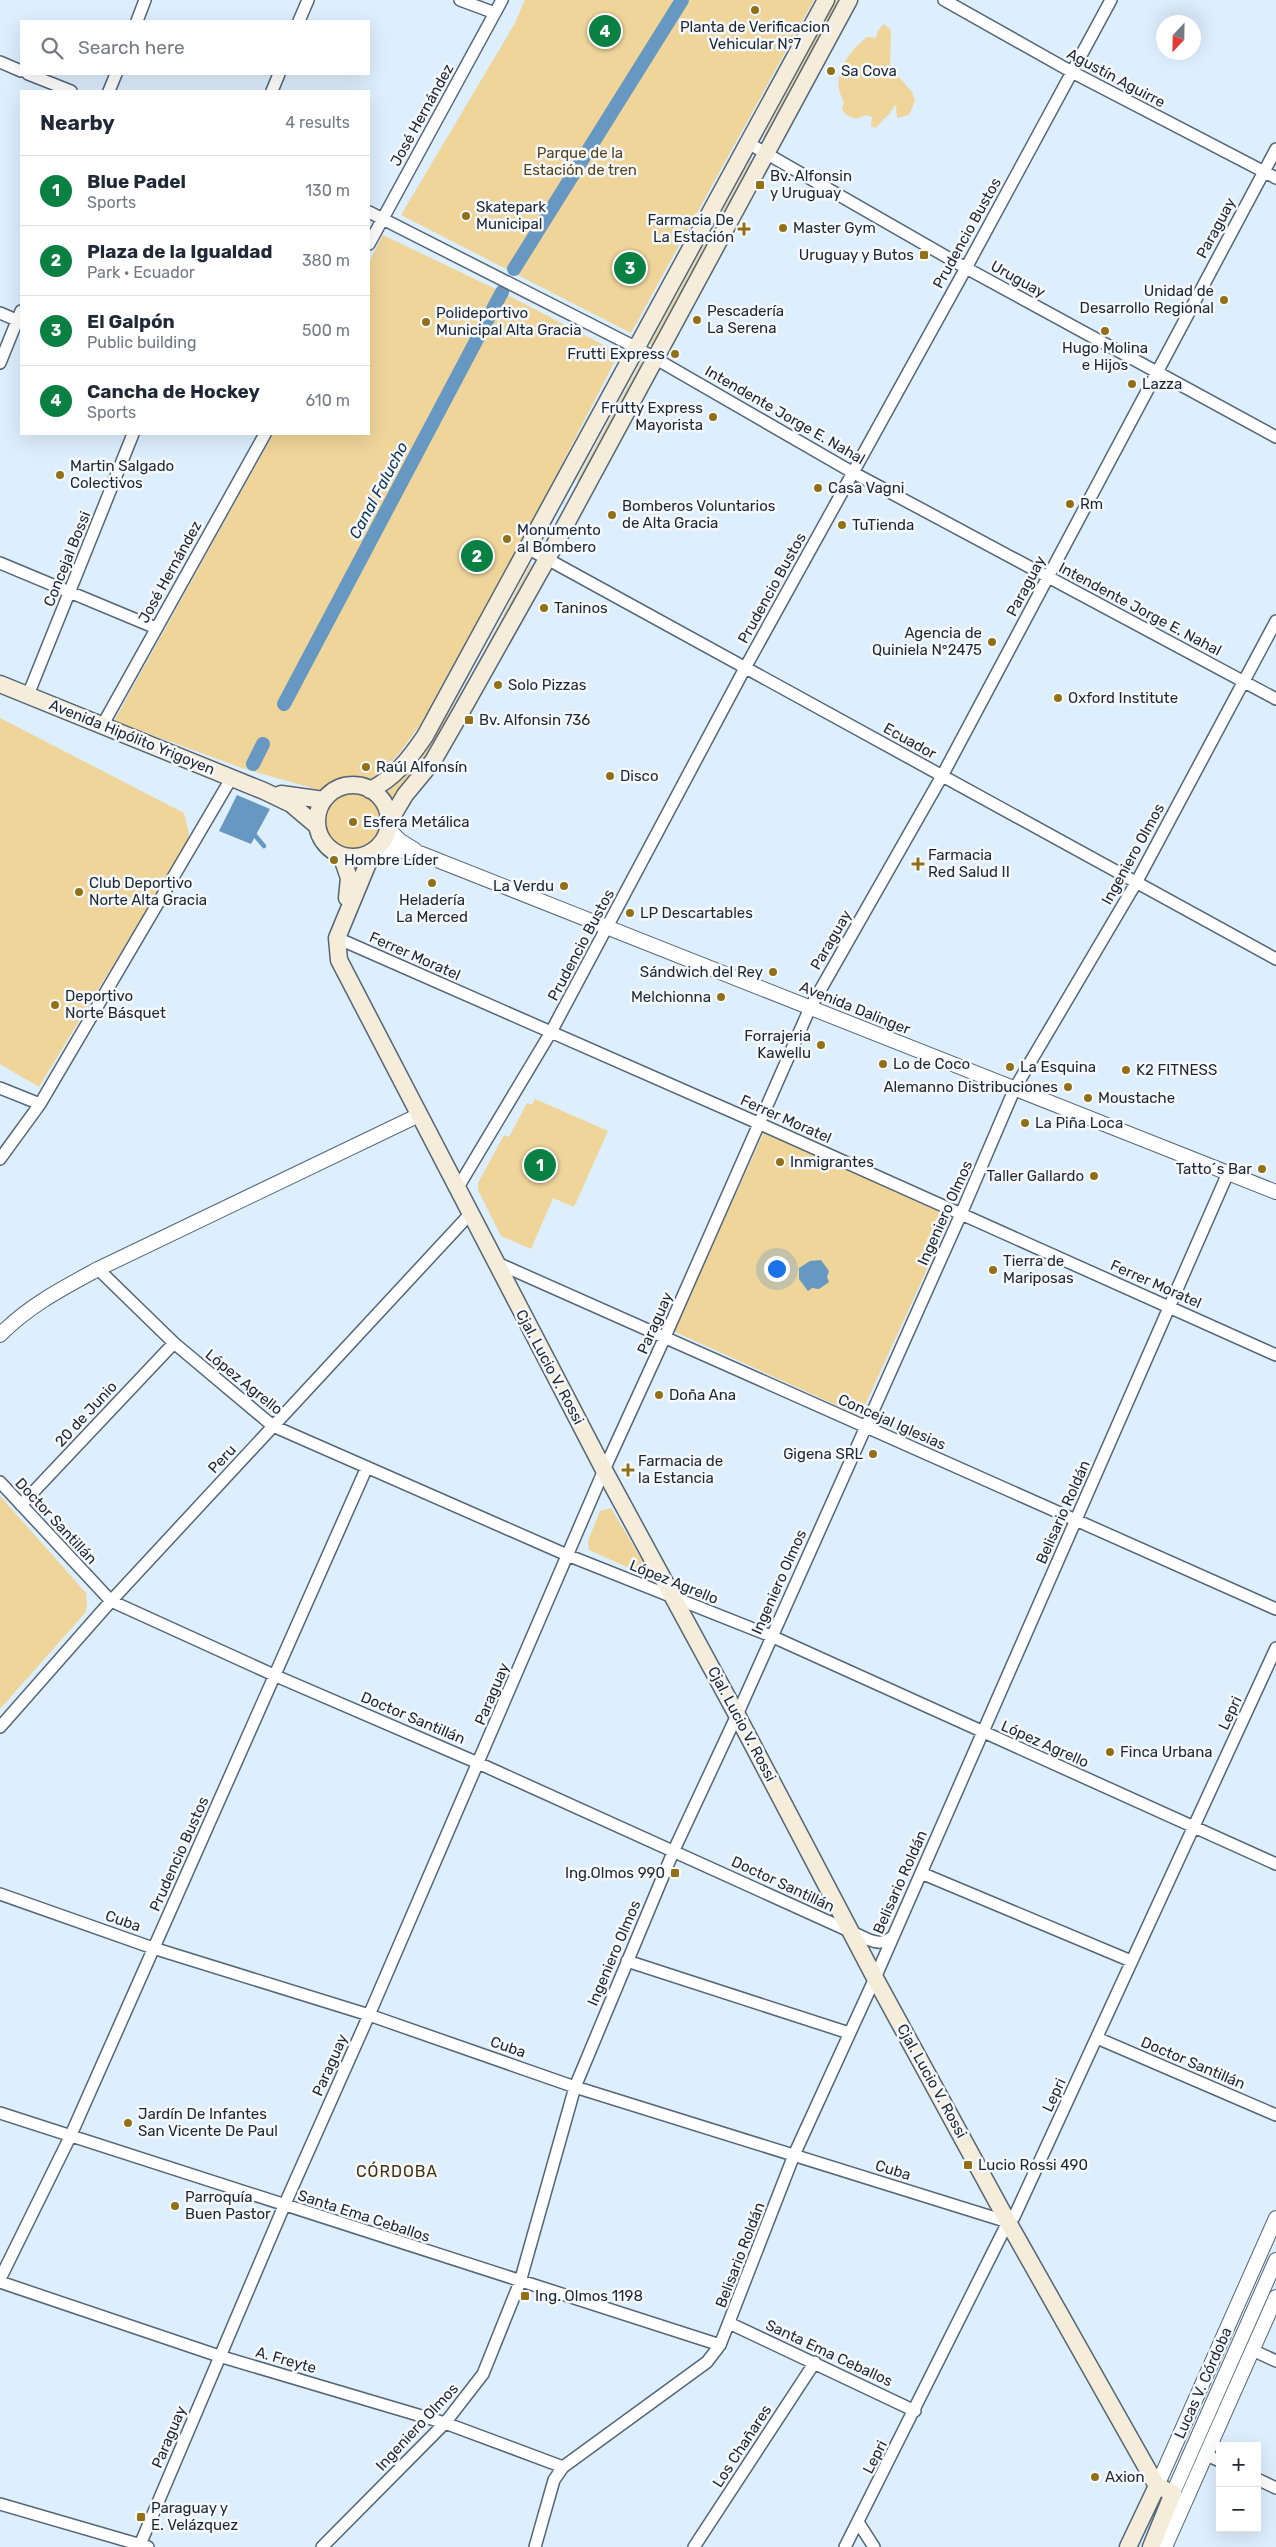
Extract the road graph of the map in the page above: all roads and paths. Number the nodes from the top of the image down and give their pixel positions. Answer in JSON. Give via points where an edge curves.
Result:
{"nodes":[{"id":1,"x":146,"y":0,"type":"edge"},
{"id":2,"x":308,"y":0,"type":"edge"},
{"id":3,"x":460,"y":0,"type":"edge"},
{"id":4,"x":502,"y":0,"type":"edge"},
{"id":5,"x":826,"y":0,"type":"edge"},
{"id":6,"x":849,"y":0,"type":"edge"},
{"id":7,"x":944,"y":0,"type":"edge"},
{"id":8,"x":1111,"y":0,"type":"edge"},
{"id":9,"x":495,"y":13,"type":"junction"},
{"id":10,"x":137,"y":20,"type":"edge"},
{"id":11,"x":299,"y":20,"type":"edge"},
{"id":12,"x":0,"y":62,"type":"edge"},
{"id":13,"x":20,"y":71,"type":"edge"},
{"id":14,"x":1072,"y":72,"type":"junction"},
{"id":15,"x":31,"y":75,"type":"edge"},
{"id":16,"x":116,"y":75,"type":"edge"},
{"id":17,"x":279,"y":75,"type":"edge"},
{"id":18,"x":68,"y":90,"type":"edge"},
{"id":19,"x":109,"y":90,"type":"edge"},
{"id":20,"x":272,"y":90,"type":"edge"},
{"id":21,"x":748,"y":143,"type":"junction"},
{"id":22,"x":1276,"y":149,"type":"edge"},
{"id":23,"x":766,"y":153,"type":"junction"},
{"id":24,"x":1263,"y":172,"type":"junction"},
{"id":25,"x":1276,"y":178,"type":"edge"},
{"id":26,"x":370,"y":212,"type":"edge"},
{"id":27,"x":383,"y":217,"type":"junction"},
{"id":28,"x":370,"y":242,"type":"edge"},
{"id":29,"x":966,"y":268,"type":"junction"},
{"id":30,"x":0,"y":314,"type":"edge"},
{"id":31,"x":20,"y":318,"type":"edge"},
{"id":32,"x":637,"y":348,"type":"junction"},
{"id":33,"x":655,"y":358,"type":"junction"},
{"id":34,"x":0,"y":363,"type":"edge"},
{"id":35,"x":1156,"y":373,"type":"junction"},
{"id":36,"x":133,"y":435,"type":"edge"},
{"id":37,"x":264,"y":435,"type":"edge"},
{"id":38,"x":1276,"y":437,"type":"edge"},
{"id":39,"x":852,"y":472,"type":"junction"},
{"id":40,"x":564,"y":486,"type":"junction"},
{"id":41,"x":580,"y":496,"type":"junction"},
{"id":42,"x":529,"y":550,"type":"junction"},
{"id":43,"x":547,"y":559,"type":"junction"},
{"id":44,"x":0,"y":562,"type":"edge"},
{"id":45,"x":1048,"y":577,"type":"junction"},
{"id":46,"x":70,"y":592,"type":"junction"},
{"id":47,"x":1276,"y":621,"type":"edge"},
{"id":48,"x":156,"y":628,"type":"junction"},
{"id":49,"x":745,"y":668,"type":"junction"},
{"id":50,"x":1243,"y":681,"type":"junction"},
{"id":51,"x":0,"y":684,"type":"edge"},
{"id":52,"x":28,"y":695,"type":"junction"},
{"id":53,"x":1276,"y":699,"type":"edge"},
{"id":54,"x":102,"y":726,"type":"junction"},
{"id":55,"x":942,"y":776,"type":"junction"},
{"id":56,"x":232,"y":778,"type":"junction"},
{"id":57,"x":264,"y":790,"type":"junction"},
{"id":58,"x":370,"y":790,"type":"junction"},
{"id":59,"x":324,"y":800,"type":"junction"},
{"id":60,"x":388,"y":825,"type":"junction"},
{"id":61,"x":317,"y":826,"type":"junction"},
{"id":62,"x":376,"y":849,"type":"junction"},
{"id":63,"x":422,"y":854,"type":"junction"},
{"id":64,"x":341,"y":855,"type":"junction"},
{"id":65,"x":1136,"y":883,"type":"junction"},
{"id":66,"x":343,"y":920,"type":"junction"},
{"id":67,"x":608,"y":927,"type":"junction"},
{"id":68,"x":337,"y":938,"type":"junction"},
{"id":69,"x":1276,"y":959,"type":"edge"},
{"id":70,"x":810,"y":1008,"type":"junction"},
{"id":71,"x":551,"y":1032,"type":"junction"},
{"id":72,"x":0,"y":1088,"type":"edge"},
{"id":73,"x":1015,"y":1088,"type":"junction"},
{"id":74,"x":40,"y":1104,"type":"junction"},
{"id":75,"x":419,"y":1115,"type":"junction"},
{"id":76,"x":758,"y":1123,"type":"junction"},
{"id":77,"x":0,"y":1159,"type":"edge"},
{"id":78,"x":1228,"y":1173,"type":"junction"},
{"id":79,"x":457,"y":1189,"type":"junction"},
{"id":80,"x":1276,"y":1192,"type":"edge"},
{"id":81,"x":470,"y":1214,"type":"junction"},
{"id":82,"x":961,"y":1214,"type":"junction"},
{"id":83,"x":495,"y":1262,"type":"junction"},
{"id":84,"x":98,"y":1269,"type":"junction"},
{"id":85,"x":1169,"y":1306,"type":"junction"},
{"id":86,"x":0,"y":1335,"type":"edge"},
{"id":87,"x":664,"y":1339,"type":"junction"},
{"id":88,"x":174,"y":1343,"type":"junction"},
{"id":89,"x":1276,"y":1355,"type":"edge"},
{"id":90,"x":273,"y":1426,"type":"junction"},
{"id":91,"x":866,"y":1426,"type":"junction"},
{"id":92,"x":367,"y":1467,"type":"junction"},
{"id":93,"x":604,"y":1470,"type":"junction"},
{"id":94,"x":0,"y":1482,"type":"edge"},
{"id":95,"x":21,"y":1505,"type":"junction"},
{"id":96,"x":1075,"y":1522,"type":"junction"},
{"id":97,"x":567,"y":1555,"type":"junction"},
{"id":98,"x":675,"y":1598,"type":"junction"},
{"id":99,"x":111,"y":1601,"type":"junction"},
{"id":100,"x":1276,"y":1609,"type":"edge"},
{"id":101,"x":771,"y":1636,"type":"junction"},
{"id":102,"x":1276,"y":1648,"type":"edge"},
{"id":103,"x":276,"y":1676,"type":"junction"},
{"id":104,"x":737,"y":1715,"type":"junction"},
{"id":105,"x":0,"y":1728,"type":"edge"},
{"id":106,"x":984,"y":1732,"type":"junction"},
{"id":107,"x":478,"y":1762,"type":"junction"},
{"id":108,"x":1194,"y":1827,"type":"junction"},
{"id":109,"x":674,"y":1850,"type":"junction"},
{"id":110,"x":1276,"y":1864,"type":"edge"},
{"id":111,"x":921,"y":1872,"type":"junction"},
{"id":112,"x":0,"y":1894,"type":"edge"},
{"id":113,"x":851,"y":1932,"type":"junction"},
{"id":114,"x":892,"y":1937,"type":"junction"},
{"id":115,"x":153,"y":1948,"type":"junction"},
{"id":116,"x":627,"y":1961,"type":"junction"},
{"id":117,"x":1131,"y":1961,"type":"junction"},
{"id":118,"x":876,"y":1978,"type":"junction"},
{"id":119,"x":369,"y":2015,"type":"junction"},
{"id":120,"x":849,"y":2033,"type":"junction"},
{"id":121,"x":1097,"y":2038,"type":"junction"},
{"id":122,"x":575,"y":2087,"type":"junction"},
{"id":123,"x":0,"y":2114,"type":"edge"},
{"id":124,"x":1276,"y":2115,"type":"edge"},
{"id":125,"x":70,"y":2137,"type":"junction"},
{"id":126,"x":794,"y":2155,"type":"junction"},
{"id":127,"x":284,"y":2206,"type":"junction"},
{"id":128,"x":1276,"y":2218,"type":"edge"},
{"id":129,"x":1008,"y":2222,"type":"junction"},
{"id":130,"x":1276,"y":2260,"type":"edge"},
{"id":131,"x":0,"y":2281,"type":"edge"},
{"id":132,"x":520,"y":2282,"type":"junction"},
{"id":133,"x":1276,"y":2297,"type":"edge"},
{"id":134,"x":729,"y":2323,"type":"junction"},
{"id":135,"x":720,"y":2345,"type":"junction"},
{"id":136,"x":1252,"y":2350,"type":"junction"},
{"id":137,"x":219,"y":2356,"type":"junction"},
{"id":138,"x":1276,"y":2361,"type":"edge"},
{"id":139,"x":815,"y":2362,"type":"junction"},
{"id":140,"x":915,"y":2411,"type":"junction"},
{"id":141,"x":445,"y":2423,"type":"junction"},
{"id":142,"x":1206,"y":2455,"type":"junction"},
{"id":143,"x":1216,"y":2459,"type":"edge"},
{"id":144,"x":563,"y":2468,"type":"junction"},
{"id":145,"x":1261,"y":2481,"type":"edge"},
{"id":146,"x":1157,"y":2486,"type":"junction"},
{"id":147,"x":1276,"y":2488,"type":"edge"},
{"id":148,"x":1173,"y":2493,"type":"junction"},
{"id":149,"x":0,"y":2504,"type":"edge"},
{"id":150,"x":858,"y":2522,"type":"junction"},
{"id":151,"x":142,"y":2546,"type":"edge"},
{"id":152,"x":537,"y":2546,"type":"edge"},
{"id":153,"x":322,"y":2547,"type":"edge"},
{"id":154,"x":694,"y":2547,"type":"edge"},
{"id":155,"x":845,"y":2547,"type":"edge"},
{"id":156,"x":874,"y":2547,"type":"edge"},
{"id":157,"x":1128,"y":2547,"type":"edge"},
{"id":158,"x":1151,"y":2547,"type":"edge"},
{"id":159,"x":1165,"y":2547,"type":"edge"}],
"edges":[{"from":1,"to":10,"type":"street"},
{"from":2,"to":11,"type":"street"},
{"from":3,"to":9,"type":"street"},
{"from":4,"to":9,"type":"street","name":"José Hernández"},
{"from":5,"to":21,"type":"main road"},
{"from":6,"to":23,"type":"main road"},
{"from":7,"to":14,"type":"street","name":"Agustín Aguirre"},
{"from":8,"to":14,"type":"street","name":"Prudencio Bustos"},
{"from":9,"to":27,"type":"street","name":"José Hernández"},
{"from":12,"to":13,"type":"street"},
{"from":14,"to":24,"type":"street","name":"Agustín Aguirre"},
{"from":14,"to":29,"type":"street","name":"Prudencio Bustos"},
{"from":15,"to":18,"type":"street"},
{"from":16,"to":19,"type":"street"},
{"from":17,"to":20,"type":"street"},
{"from":21,"to":23,"type":"street","name":"Uruguay"},
{"from":21,"to":32,"type":"main road"},
{"from":22,"to":24,"type":"street","name":"Paraguay"},
{"from":23,"to":29,"type":"street","name":"Uruguay"},
{"from":23,"to":33,"type":"main road"},
{"from":24,"to":25,"type":"street","name":"Agustín Aguirre"},
{"from":24,"to":35,"type":"street","name":"Paraguay"},
{"from":26,"to":27,"type":"street","name":"Intendente Jorge E. Nahal"},
{"from":27,"to":28,"type":"street","name":"José Hernández"},
{"from":27,"to":32,"type":"street","name":"Intendente Jorge E. Nahal"},
{"from":29,"to":35,"type":"street","name":"Uruguay"},
{"from":29,"to":39,"type":"street","name":"Prudencio Bustos"},
{"from":30,"to":31,"type":"street"},
{"from":31,"to":34,"type":"street"},
{"from":32,"to":33,"type":"street","name":"Intendente Jorge E. Nahal"},
{"from":32,"to":40,"type":"main road"},
{"from":33,"to":39,"type":"street","name":"Intendente Jorge E. Nahal"},
{"from":33,"to":41,"type":"main road"},
{"from":35,"to":38,"type":"street","name":"Uruguay"},
{"from":35,"to":45,"type":"street","name":"Paraguay"},
{"from":36,"to":46,"type":"street","name":"Concejal Bossi"},
{"from":37,"to":48,"type":"street","name":"José Hernández"},
{"from":39,"to":45,"type":"street","name":"Intendente Jorge E. Nahal"},
{"from":39,"to":49,"type":"street","name":"Prudencio Bustos"},
{"from":40,"to":41,"type":"main road"},
{"from":40,"to":42,"type":"main road"},
{"from":41,"to":43,"type":"main road"},
{"from":42,"to":43,"type":"street","name":"Ecuador"},
{"from":42,"to":58,"type":"main road","via":[[425,736],[401,768]]},
{"from":43,"to":49,"type":"street","name":"Ecuador"},
{"from":43,"to":60,"type":"main road","via":[[442,747],[405,795]]},
{"from":44,"to":46,"type":"street"},
{"from":45,"to":50,"type":"street","name":"Intendente Jorge E. Nahal"},
{"from":45,"to":55,"type":"street","name":"Paraguay"},
{"from":46,"to":48,"type":"street"},
{"from":46,"to":52,"type":"street","name":"Concejal Bossi"},
{"from":47,"to":50,"type":"street","name":"Ingeniero Olmos"},
{"from":48,"to":54,"type":"street","name":"José Hernández"},
{"from":49,"to":55,"type":"street","name":"Ecuador"},
{"from":49,"to":67,"type":"street","name":"Prudencio Bustos"},
{"from":50,"to":53,"type":"street","name":"Intendente Jorge E. Nahal"},
{"from":50,"to":65,"type":"street","name":"Ingeniero Olmos"},
{"from":51,"to":52,"type":"main road","name":"Avenida Hipólito Yrigoyen"},
{"from":52,"to":54,"type":"main road","name":"Avenida Hipólito Yrigoyen"},
{"from":54,"to":56,"type":"main road","name":"Avenida Hipólito Yrigoyen"},
{"from":55,"to":65,"type":"street","name":"Ecuador"},
{"from":55,"to":70,"type":"street","name":"Paraguay"},
{"from":56,"to":57,"type":"main road","name":"Avenida Hipólito Yrigoyen"},
{"from":56,"to":74,"type":"street"},
{"from":57,"to":59,"type":"main road","name":"Avenida Hipólito Yrigoyen","via":[[295,798]]},
{"from":57,"to":61,"type":"main road","name":"Avenida Hipólito Yrigoyen","via":[[291,804]]},
{"from":58,"to":59,"type":"main road","via":[[342,787]]},
{"from":58,"to":60,"type":"main road","via":[[385,806]]},
{"from":59,"to":61,"type":"main road"},
{"from":60,"to":62,"type":"main road"},
{"from":60,"to":63,"type":"street","name":"Avenida Dalinger","via":[[399,840]]},
{"from":61,"to":64,"type":"main road","via":[[324,842]]},
{"from":62,"to":63,"type":"street","name":"Avenida Dalinger"},
{"from":62,"to":64,"type":"main road","via":[[358,857]]},
{"from":62,"to":66,"type":"main road"},
{"from":63,"to":67,"type":"street","name":"Avenida Dalinger"},
{"from":64,"to":66,"type":"main road","via":[[347,869],[349,888]]},
{"from":65,"to":69,"type":"street","name":"Ecuador"},
{"from":65,"to":73,"type":"street","name":"Ingeniero Olmos"},
{"from":66,"to":68,"type":"main road"},
{"from":67,"to":70,"type":"street","name":"Avenida Dalinger"},
{"from":67,"to":71,"type":"street","name":"Prudencio Bustos"},
{"from":68,"to":71,"type":"street","name":"Ferrer Moratel"},
{"from":68,"to":75,"type":"main road","name":"Cjal. Lucio V. Rossi","via":[[339,960]]},
{"from":70,"to":73,"type":"street","name":"Avenida Dalinger"},
{"from":70,"to":76,"type":"street","name":"Paraguay"},
{"from":71,"to":76,"type":"street","name":"Ferrer Moratel"},
{"from":71,"to":79,"type":"street","name":"Prudencio Bustos"},
{"from":72,"to":74,"type":"street"},
{"from":73,"to":78,"type":"street","name":"Avenida Dalinger"},
{"from":73,"to":82,"type":"street","name":"Ingeniero Olmos"},
{"from":74,"to":77,"type":"street"},
{"from":75,"to":79,"type":"main road","name":"Cjal. Lucio V. Rossi"},
{"from":75,"to":84,"type":"street"},
{"from":76,"to":82,"type":"street","name":"Ferrer Moratel"},
{"from":76,"to":87,"type":"street","name":"Paraguay"},
{"from":78,"to":80,"type":"street","name":"Avenida Dalinger"},
{"from":78,"to":85,"type":"street","name":"Belisario Roldán"},
{"from":79,"to":81,"type":"main road","name":"Cjal. Lucio V. Rossi"},
{"from":81,"to":83,"type":"main road","name":"Cjal. Lucio V. Rossi"},
{"from":81,"to":90,"type":"street","name":"Peru"},
{"from":82,"to":85,"type":"street","name":"Ferrer Moratel"},
{"from":82,"to":91,"type":"street","name":"Ingeniero Olmos"},
{"from":83,"to":87,"type":"street","name":"Concejal Iglesias"},
{"from":83,"to":93,"type":"main road","name":"Cjal. Lucio V. Rossi"},
{"from":84,"to":86,"type":"street","via":[[54,1293]]},
{"from":84,"to":88,"type":"street","name":"López Agrello"},
{"from":85,"to":89,"type":"street","name":"Ferrer Moratel"},
{"from":85,"to":96,"type":"street","name":"Belisario Roldán"},
{"from":87,"to":91,"type":"street","name":"Concejal Iglesias"},
{"from":87,"to":93,"type":"street","name":"Paraguay"},
{"from":88,"to":90,"type":"street","name":"López Agrello"},
{"from":88,"to":95,"type":"street","name":"20 de Junio"},
{"from":90,"to":92,"type":"street","name":"López Agrello"},
{"from":90,"to":99,"type":"street","name":"Peru"},
{"from":91,"to":96,"type":"street","name":"Concejal Iglesias"},
{"from":91,"to":101,"type":"street","name":"Ingeniero Olmos"},
{"from":92,"to":97,"type":"street","name":"López Agrello"},
{"from":92,"to":103,"type":"street","name":"Prudencio Bustos"},
{"from":93,"to":97,"type":"street","name":"Paraguay"},
{"from":93,"to":98,"type":"main road","name":"Cjal. Lucio V. Rossi"},
{"from":94,"to":95,"type":"street","name":"Doctor Santillán"},
{"from":95,"to":99,"type":"street","name":"Doctor Santillán"},
{"from":96,"to":100,"type":"street","name":"Concejal Iglesias"},
{"from":96,"to":106,"type":"street","name":"Belisario Roldán"},
{"from":97,"to":98,"type":"street","name":"López Agrello"},
{"from":97,"to":107,"type":"street","name":"Paraguay"},
{"from":98,"to":101,"type":"street","name":"López Agrello"},
{"from":98,"to":104,"type":"main road","name":"Cjal. Lucio V. Rossi"},
{"from":99,"to":103,"type":"street","name":"Doctor Santillán"},
{"from":99,"to":105,"type":"street","name":"Peru"},
{"from":101,"to":104,"type":"street","name":"Ingeniero Olmos"},
{"from":101,"to":106,"type":"street","name":"López Agrello"},
{"from":102,"to":108,"type":"street","name":"Lepri"},
{"from":103,"to":107,"type":"street","name":"Doctor Santillán"},
{"from":103,"to":115,"type":"street","name":"Prudencio Bustos"},
{"from":104,"to":109,"type":"street","name":"Ingeniero Olmos"},
{"from":104,"to":113,"type":"main road","name":"Cjal. Lucio V. Rossi"},
{"from":106,"to":108,"type":"street","name":"López Agrello"},
{"from":106,"to":111,"type":"street","name":"Belisario Roldán"},
{"from":107,"to":109,"type":"street","name":"Doctor Santillán"},
{"from":107,"to":119,"type":"street","name":"Paraguay"},
{"from":108,"to":110,"type":"street","name":"López Agrello"},
{"from":108,"to":117,"type":"street","name":"Lepri"},
{"from":109,"to":113,"type":"street","name":"Doctor Santillán"},
{"from":109,"to":116,"type":"street","name":"Ingeniero Olmos"},
{"from":111,"to":114,"type":"street","name":"Belisario Roldán"},
{"from":111,"to":117,"type":"street"},
{"from":112,"to":115,"type":"street","name":"Cuba"},
{"from":113,"to":114,"type":"street","name":"Doctor Santillán","via":[[879,1943]]},
{"from":113,"to":118,"type":"main road","name":"Cjal. Lucio V. Rossi"},
{"from":114,"to":118,"type":"street","name":"Belisario Roldán"},
{"from":115,"to":119,"type":"street","name":"Cuba"},
{"from":115,"to":125,"type":"street","name":"Prudencio Bustos"},
{"from":116,"to":120,"type":"street"},
{"from":116,"to":122,"type":"street","name":"Ingeniero Olmos"},
{"from":117,"to":121,"type":"street","name":"Lepri"},
{"from":118,"to":120,"type":"street","name":"Belisario Roldán"},
{"from":118,"to":129,"type":"main road","name":"Cjal. Lucio V. Rossi"},
{"from":119,"to":122,"type":"street","name":"Cuba"},
{"from":119,"to":127,"type":"street","name":"Paraguay"},
{"from":120,"to":126,"type":"street","name":"Belisario Roldán"},
{"from":121,"to":124,"type":"street","name":"Doctor Santillán"},
{"from":121,"to":129,"type":"street","name":"Lepri","via":[[1014,2217]]},
{"from":122,"to":126,"type":"street","name":"Cuba"},
{"from":122,"to":132,"type":"street","name":"Ingeniero Olmos"},
{"from":123,"to":125,"type":"street","name":"Santa Ema Ceballos"},
{"from":125,"to":127,"type":"street","name":"Santa Ema Ceballos"},
{"from":125,"to":131,"type":"street","name":"Prudencio Bustos"},
{"from":126,"to":129,"type":"street","name":"Cuba"},
{"from":126,"to":134,"type":"street","name":"Belisario Roldán"},
{"from":127,"to":132,"type":"street","name":"Santa Ema Ceballos"},
{"from":127,"to":137,"type":"street","name":"Paraguay"},
{"from":128,"to":146,"type":"street","name":"Lucas V. Córdoba"},
{"from":129,"to":140,"type":"street","name":"Lepri"},
{"from":129,"to":146,"type":"main road","name":"Cjal. Lucio V. Rossi"},
{"from":130,"to":148,"type":"street","name":"Lucas V. Córdoba"},
{"from":131,"to":137,"type":"street","name":"A. Freyte"},
{"from":132,"to":135,"type":"street","name":"Santa Ema Ceballos"},
{"from":132,"to":141,"type":"street","name":"Ingeniero Olmos","via":[[483,2374]]},
{"from":133,"to":136,"type":"street"},
{"from":134,"to":135,"type":"street","name":"Belisario Roldán"},
{"from":134,"to":139,"type":"street","name":"Santa Ema Ceballos"},
{"from":135,"to":144,"type":"street","name":"Belisario Roldán","via":[[707,2362]]},
{"from":136,"to":138,"type":"street"},
{"from":136,"to":142,"type":"street"},
{"from":137,"to":141,"type":"street","name":"A. Freyte"},
{"from":137,"to":151,"type":"street","name":"Paraguay"},
{"from":139,"to":140,"type":"street","name":"Santa Ema Ceballos"},
{"from":139,"to":154,"type":"street","name":"Los Chañares"},
{"from":140,"to":150,"type":"street","name":"Lepri"},
{"from":141,"to":144,"type":"street","name":"A. Freyte"},
{"from":141,"to":153,"type":"street","name":"Ingeniero Olmos"},
{"from":142,"to":143,"type":"street"},
{"from":142,"to":159,"type":"street"},
{"from":144,"to":152,"type":"street","name":"Belisario Roldán","via":[[554,2480]]},
{"from":145,"to":147,"type":"street"},
{"from":146,"to":148,"type":"main road"},
{"from":146,"to":157,"type":"main road","name":"Lucas V. Córdoba"},
{"from":148,"to":158,"type":"main road","name":"Lucas V. Córdoba"},
{"from":149,"to":151,"type":"street"},
{"from":150,"to":155,"type":"street","name":"Lepri"},
{"from":150,"to":156,"type":"street"}]}
